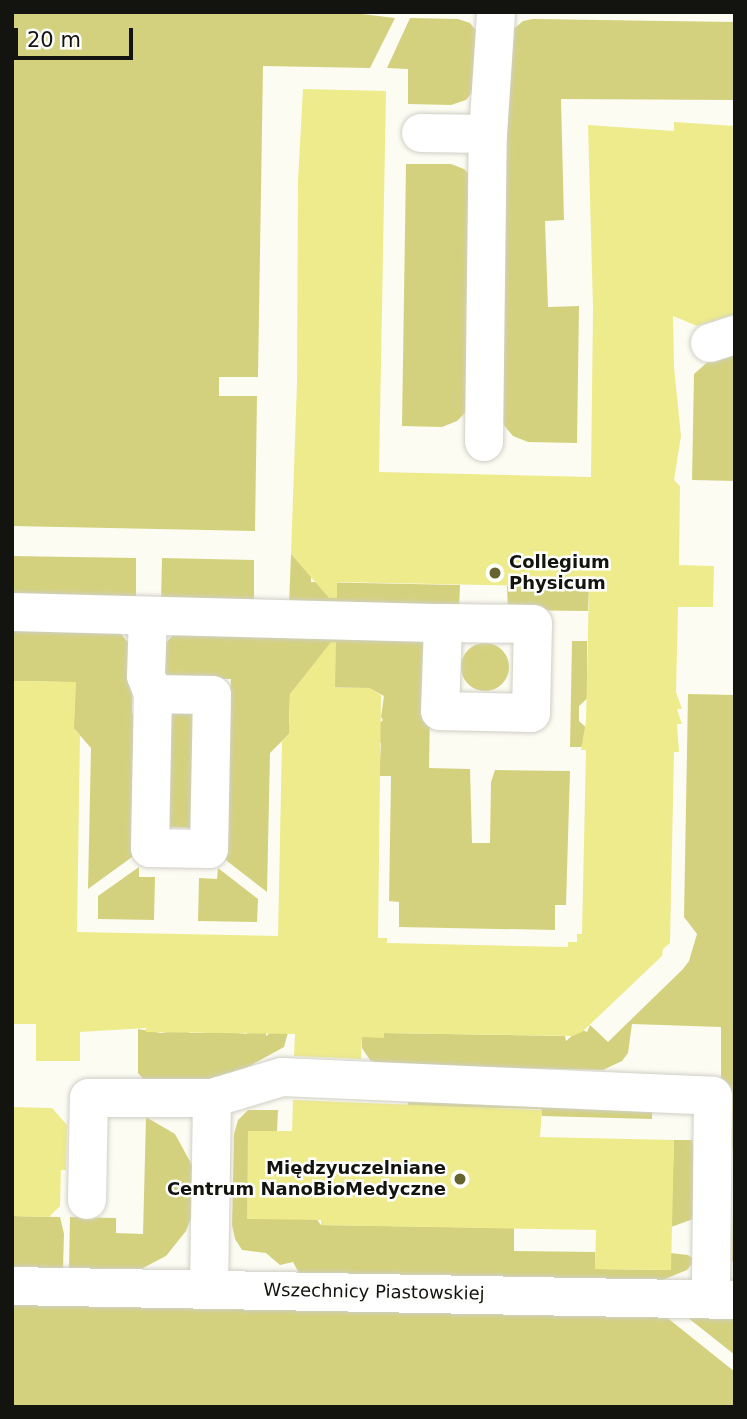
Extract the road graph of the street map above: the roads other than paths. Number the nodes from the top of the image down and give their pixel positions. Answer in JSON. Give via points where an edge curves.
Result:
{"nodes":[{"id":1,"x":496,"y":12,"type":"edge"},
{"id":2,"x":421,"y":133,"type":"dead end"},
{"id":3,"x":488,"y":134,"type":"junction"},
{"id":4,"x":484,"y":442,"type":"dead end"},
{"id":5,"x":12,"y":612,"type":"edge"},
{"id":6,"x":148,"y":616,"type":"junction"},
{"id":7,"x":443,"y":623,"type":"dead end"},
{"id":8,"x":153,"y":694,"type":"dead end"},
{"id":9,"x":212,"y":1098,"type":"junction"},
{"id":10,"x":87,"y":1200,"type":"dead end"},
{"id":11,"x":12,"y":1286,"type":"edge"},
{"id":12,"x":209,"y":1289,"type":"junction"},
{"id":13,"x":723,"y":1300,"type":"edge"}],
"edges":[{"from":1,"to":3,"type":"lane"},
{"from":2,"to":3,"type":"lane"},
{"from":3,"to":4,"type":"lane"},
{"from":5,"to":6,"type":"lane"},
{"from":6,"to":7,"type":"lane"},
{"from":6,"to":8,"type":"lane","via":[[146,676]]},
{"from":9,"to":10,"type":"lane","via":[[89,1098]]},
{"from":9,"to":12,"type":"lane"},
{"from":9,"to":13,"type":"lane","via":[[282,1077],[713,1096]]},
{"from":11,"to":12,"type":"lane","name":"Wszechnicy Piastowskiej"},
{"from":12,"to":13,"type":"lane","name":"Wszechnicy Piastowskiej"}]}
